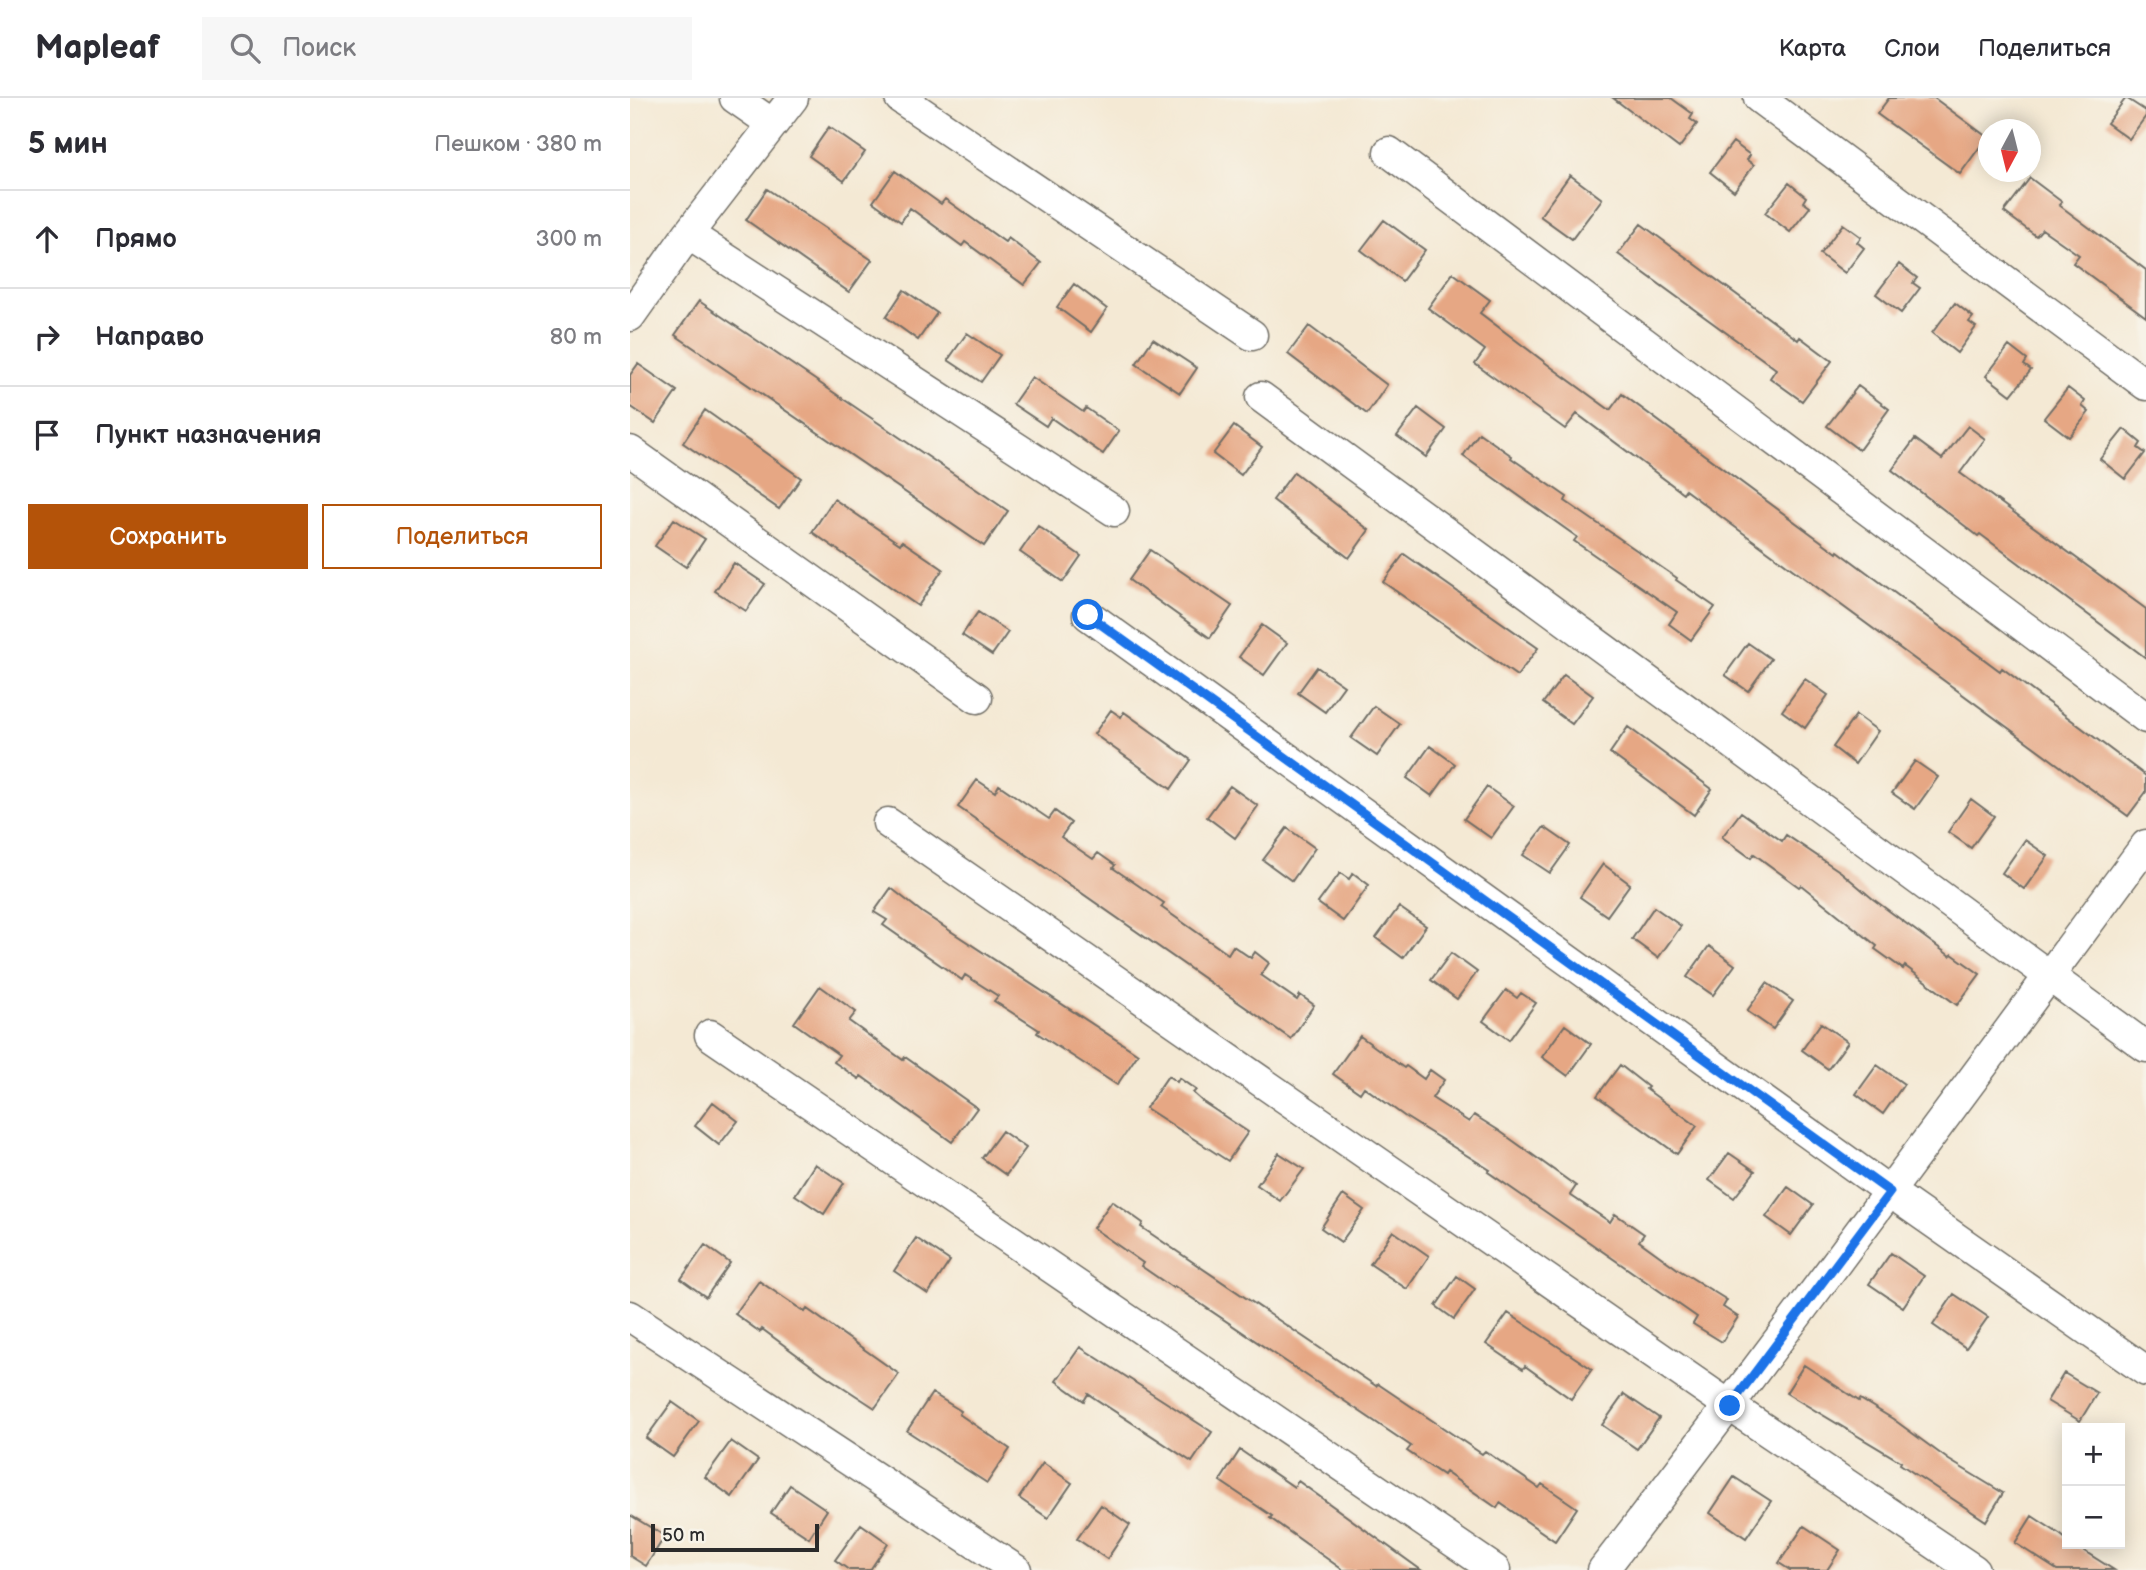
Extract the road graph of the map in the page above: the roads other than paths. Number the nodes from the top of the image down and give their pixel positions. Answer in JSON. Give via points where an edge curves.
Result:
{"nodes":[{"id":1,"x":735,"y":98,"type":"edge"},
{"id":2,"x":793,"y":98,"type":"edge"},
{"id":3,"x":900,"y":98,"type":"edge"},
{"id":4,"x":1759,"y":98,"type":"edge"},
{"id":5,"x":771,"y":123,"type":"junction"},
{"id":6,"x":1389,"y":152,"type":"dead end"},
{"id":7,"x":688,"y":234,"type":"junction"},
{"id":8,"x":630,"y":316,"type":"edge"},
{"id":9,"x":1252,"y":335,"type":"dead end"},
{"id":10,"x":2146,"y":385,"type":"edge"},
{"id":11,"x":1261,"y":397,"type":"dead end"},
{"id":12,"x":630,"y":451,"type":"edge"},
{"id":13,"x":1114,"y":511,"type":"dead end"},
{"id":14,"x":1088,"y":615,"type":"dead end"},
{"id":15,"x":978,"y":698,"type":"dead end"},
{"id":16,"x":2146,"y":718,"type":"edge"},
{"id":17,"x":888,"y":823,"type":"dead end"},
{"id":18,"x":2146,"y":845,"type":"edge"},
{"id":19,"x":2048,"y":977,"type":"junction"},
{"id":20,"x":710,"y":1035,"type":"dead end"},
{"id":21,"x":2146,"y":1048,"type":"edge"},
{"id":22,"x":1890,"y":1192,"type":"junction"},
{"id":23,"x":630,"y":1316,"type":"edge"},
{"id":24,"x":2146,"y":1371,"type":"edge"},
{"id":25,"x":1730,"y":1406,"type":"junction"},
{"id":26,"x":1016,"y":1570,"type":"edge"},
{"id":27,"x":1495,"y":1570,"type":"edge"},
{"id":28,"x":1603,"y":1570,"type":"edge"},
{"id":29,"x":1975,"y":1570,"type":"edge"}],
"edges":[{"from":1,"to":5,"type":"street"},
{"from":2,"to":5,"type":"street"},
{"from":3,"to":9,"type":"street"},
{"from":4,"to":10,"type":"street"},
{"from":5,"to":7,"type":"street"},
{"from":6,"to":16,"type":"street"},
{"from":7,"to":8,"type":"street"},
{"from":7,"to":13,"type":"street"},
{"from":11,"to":19,"type":"street"},
{"from":12,"to":15,"type":"street"},
{"from":14,"to":22,"type":"street"},
{"from":17,"to":25,"type":"street"},
{"from":18,"to":19,"type":"street"},
{"from":19,"to":21,"type":"street"},
{"from":19,"to":22,"type":"street"},
{"from":20,"to":27,"type":"street"},
{"from":22,"to":24,"type":"street"},
{"from":22,"to":25,"type":"street"},
{"from":23,"to":26,"type":"street"},
{"from":25,"to":28,"type":"street"},
{"from":25,"to":29,"type":"street"}]}
